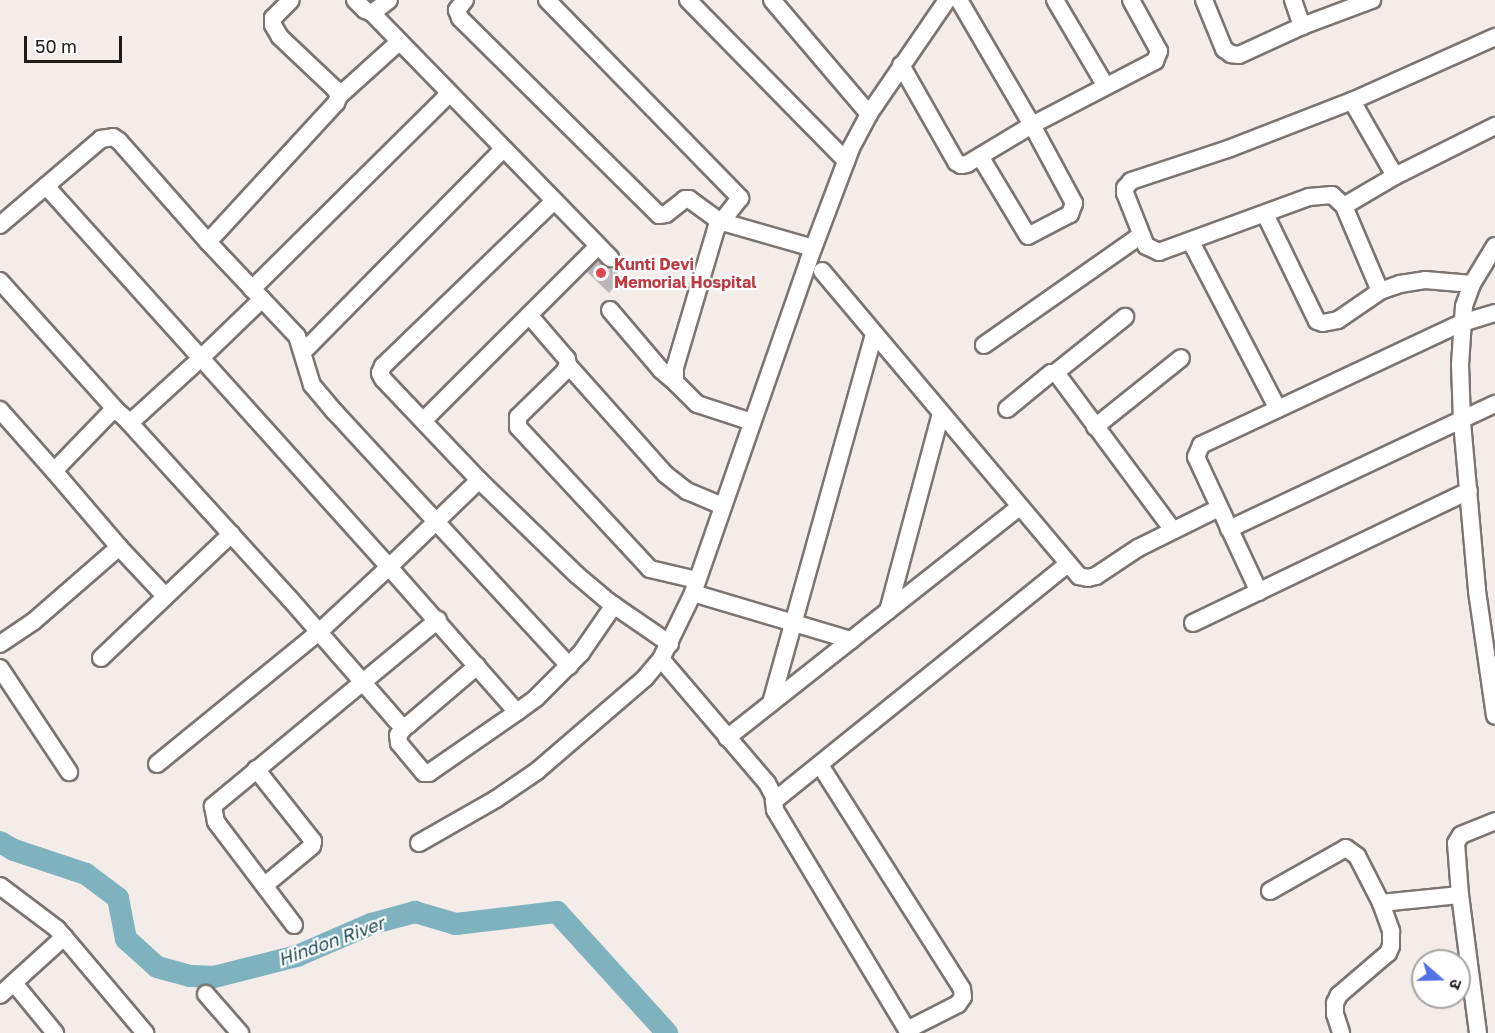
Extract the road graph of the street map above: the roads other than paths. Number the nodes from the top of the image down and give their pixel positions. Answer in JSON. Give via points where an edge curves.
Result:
{"nodes":[{"id":1,"x":291,"y":0,"type":"edge"},
{"id":2,"x":355,"y":0,"type":"edge"},
{"id":3,"x":388,"y":0,"type":"edge"},
{"id":4,"x":465,"y":0,"type":"edge"},
{"id":5,"x":547,"y":0,"type":"edge"},
{"id":6,"x":688,"y":0,"type":"edge"},
{"id":7,"x":772,"y":0,"type":"edge"},
{"id":8,"x":947,"y":0,"type":"edge"},
{"id":9,"x":959,"y":0,"type":"edge"},
{"id":10,"x":1055,"y":0,"type":"edge"},
{"id":11,"x":1131,"y":0,"type":"edge"},
{"id":12,"x":1203,"y":0,"type":"edge"},
{"id":13,"x":1293,"y":0,"type":"edge"},
{"id":14,"x":1372,"y":0,"type":"edge"},
{"id":15,"x":372,"y":13,"type":"junction"},
{"id":16,"x":1302,"y":26,"type":"junction"},
{"id":17,"x":1495,"y":37,"type":"edge"},
{"id":18,"x":399,"y":42,"type":"junction"},
{"id":19,"x":901,"y":65,"type":"junction"},
{"id":20,"x":1105,"y":85,"type":"junction"},
{"id":21,"x":449,"y":94,"type":"junction"},
{"id":22,"x":339,"y":96,"type":"junction"},
{"id":23,"x":1352,"y":100,"type":"junction"},
{"id":24,"x":869,"y":114,"type":"junction"},
{"id":25,"x":1032,"y":124,"type":"junction"},
{"id":26,"x":1495,"y":126,"type":"edge"},
{"id":27,"x":503,"y":149,"type":"junction"},
{"id":28,"x":980,"y":156,"type":"junction"},
{"id":29,"x":846,"y":161,"type":"junction"},
{"id":30,"x":1395,"y":176,"type":"junction"},
{"id":31,"x":46,"y":186,"type":"junction"},
{"id":32,"x":554,"y":201,"type":"junction"},
{"id":33,"x":1344,"y":206,"type":"junction"},
{"id":34,"x":1265,"y":214,"type":"junction"},
{"id":35,"x":719,"y":221,"type":"junction"},
{"id":36,"x":0,"y":225,"type":"edge"},
{"id":37,"x":1141,"y":235,"type":"junction"},
{"id":38,"x":208,"y":242,"type":"junction"},
{"id":39,"x":1191,"y":242,"type":"junction"},
{"id":40,"x":598,"y":246,"type":"junction"},
{"id":41,"x":1495,"y":246,"type":"edge"},
{"id":42,"x":813,"y":249,"type":"junction"},
{"id":43,"x":610,"y":258,"type":"dead end"},
{"id":44,"x":822,"y":271,"type":"dead end"},
{"id":45,"x":0,"y":281,"type":"edge"},
{"id":46,"x":1472,"y":284,"type":"junction"},
{"id":47,"x":1380,"y":291,"type":"junction"},
{"id":48,"x":257,"y":294,"type":"junction"},
{"id":49,"x":610,"y":310,"type":"dead end"},
{"id":50,"x":1495,"y":313,"type":"edge"},
{"id":51,"x":529,"y":315,"type":"junction"},
{"id":52,"x":1125,"y":317,"type":"dead end"},
{"id":53,"x":1462,"y":323,"type":"junction"},
{"id":54,"x":874,"y":335,"type":"junction"},
{"id":55,"x":984,"y":345,"type":"dead end"},
{"id":56,"x":303,"y":352,"type":"junction"},
{"id":57,"x":201,"y":358,"type":"junction"},
{"id":58,"x":1181,"y":358,"type":"dead end"},
{"id":59,"x":568,"y":365,"type":"junction"},
{"id":60,"x":1055,"y":373,"type":"junction"},
{"id":61,"x":675,"y":382,"type":"junction"},
{"id":62,"x":1495,"y":405,"type":"edge"},
{"id":63,"x":1007,"y":409,"type":"dead end"},
{"id":64,"x":1278,"y":409,"type":"junction"},
{"id":65,"x":0,"y":410,"type":"edge"},
{"id":66,"x":941,"y":413,"type":"junction"},
{"id":67,"x":121,"y":415,"type":"junction"},
{"id":68,"x":424,"y":420,"type":"junction"},
{"id":69,"x":752,"y":422,"type":"junction"},
{"id":70,"x":1462,"y":422,"type":"junction"},
{"id":71,"x":1095,"y":427,"type":"junction"},
{"id":72,"x":54,"y":471,"type":"junction"},
{"id":73,"x":479,"y":480,"type":"junction"},
{"id":74,"x":1469,"y":491,"type":"junction"},
{"id":75,"x":723,"y":506,"type":"junction"},
{"id":76,"x":1020,"y":507,"type":"junction"},
{"id":77,"x":1219,"y":508,"type":"junction"},
{"id":78,"x":436,"y":522,"type":"junction"},
{"id":79,"x":1229,"y":529,"type":"junction"},
{"id":80,"x":1173,"y":530,"type":"junction"},
{"id":81,"x":231,"y":534,"type":"junction"},
{"id":82,"x":119,"y":547,"type":"junction"},
{"id":83,"x":1068,"y":564,"type":"junction"},
{"id":84,"x":388,"y":567,"type":"junction"},
{"id":85,"x":695,"y":586,"type":"junction"},
{"id":86,"x":1259,"y":592,"type":"junction"},
{"id":87,"x":165,"y":596,"type":"junction"},
{"id":88,"x":614,"y":605,"type":"junction"},
{"id":89,"x":888,"y":611,"type":"junction"},
{"id":90,"x":438,"y":620,"type":"junction"},
{"id":91,"x":1193,"y":623,"type":"dead end"},
{"id":92,"x":794,"y":624,"type":"junction"},
{"id":93,"x":319,"y":632,"type":"junction"},
{"id":94,"x":851,"y":640,"type":"junction"},
{"id":95,"x":0,"y":644,"type":"edge"},
{"id":96,"x":670,"y":644,"type":"junction"},
{"id":97,"x":101,"y":658,"type":"dead end"},
{"id":98,"x":661,"y":659,"type":"junction"},
{"id":99,"x":477,"y":666,"type":"junction"},
{"id":100,"x":569,"y":666,"type":"junction"},
{"id":101,"x":0,"y":668,"type":"edge"},
{"id":102,"x":363,"y":684,"type":"junction"},
{"id":103,"x":771,"y":703,"type":"junction"},
{"id":104,"x":1494,"y":704,"type":"edge"},
{"id":105,"x":517,"y":712,"type":"junction"},
{"id":106,"x":405,"y":727,"type":"junction"},
{"id":107,"x":727,"y":738,"type":"junction"},
{"id":108,"x":157,"y":764,"type":"dead end"},
{"id":109,"x":820,"y":765,"type":"junction"},
{"id":110,"x":256,"y":769,"type":"junction"},
{"id":111,"x":69,"y":772,"type":"dead end"},
{"id":112,"x":775,"y":799,"type":"junction"},
{"id":113,"x":1495,"y":821,"type":"edge"},
{"id":114,"x":419,"y":843,"type":"dead end"},
{"id":115,"x":0,"y":886,"type":"edge"},
{"id":116,"x":264,"y":886,"type":"junction"},
{"id":117,"x":1270,"y":891,"type":"dead end"},
{"id":118,"x":1460,"y":896,"type":"junction"},
{"id":119,"x":1381,"y":903,"type":"junction"},
{"id":120,"x":294,"y":925,"type":"dead end"},
{"id":121,"x":64,"y":937,"type":"junction"},
{"id":122,"x":14,"y":983,"type":"junction"},
{"id":123,"x":206,"y":994,"type":"dead end"},
{"id":124,"x":0,"y":995,"type":"edge"},
{"id":125,"x":908,"y":1032,"type":"edge"},
{"id":126,"x":55,"y":1033,"type":"edge"},
{"id":127,"x":145,"y":1033,"type":"edge"},
{"id":128,"x":240,"y":1033,"type":"edge"},
{"id":129,"x":1341,"y":1033,"type":"edge"},
{"id":130,"x":1478,"y":1033,"type":"edge"}],
"edges":[{"from":1,"to":22,"type":"street","via":[[273,18],[273,25],[280,37]]},
{"from":2,"to":15,"type":"street"},
{"from":3,"to":15,"type":"street"},
{"from":4,"to":35,"type":"street","via":[[457,10],[460,18],[659,215],[689,199]]},
{"from":5,"to":35,"type":"street","via":[[739,195],[736,205]]},
{"from":6,"to":29,"type":"street"},
{"from":7,"to":24,"type":"street"},
{"from":8,"to":19,"type":"street"},
{"from":9,"to":25,"type":"street"},
{"from":10,"to":20,"type":"street"},
{"from":11,"to":20,"type":"street","via":[[1158,57]]},
{"from":12,"to":16,"type":"street","via":[[1224,49],[1231,54],[1239,55]]},
{"from":13,"to":16,"type":"street"},
{"from":14,"to":16,"type":"street"},
{"from":15,"to":18,"type":"street"},
{"from":17,"to":23,"type":"street"},
{"from":18,"to":21,"type":"street"},
{"from":18,"to":22,"type":"street"},
{"from":19,"to":24,"type":"street"},
{"from":19,"to":28,"type":"street","via":[[956,162],[967,164]]},
{"from":20,"to":25,"type":"street"},
{"from":21,"to":27,"type":"street"},
{"from":21,"to":48,"type":"street"},
{"from":22,"to":38,"type":"street"},
{"from":23,"to":30,"type":"street"},
{"from":23,"to":37,"type":"street","via":[[1228,149],[1131,181],[1125,193]]},
{"from":24,"to":29,"type":"street"},
{"from":25,"to":28,"type":"street"},
{"from":25,"to":28,"type":"street","via":[[1074,203],[1070,214],[1028,236]]},
{"from":26,"to":30,"type":"street"},
{"from":27,"to":32,"type":"street"},
{"from":27,"to":56,"type":"street"},
{"from":29,"to":42,"type":"street"},
{"from":30,"to":33,"type":"street"},
{"from":31,"to":36,"type":"street"},
{"from":31,"to":38,"type":"street","via":[[100,140],[112,137]]},
{"from":31,"to":57,"type":"street"},
{"from":32,"to":40,"type":"street"},
{"from":32,"to":68,"type":"street","via":[[383,366],[382,379]]},
{"from":33,"to":34,"type":"street","via":[[1325,194]]},
{"from":33,"to":47,"type":"street"},
{"from":34,"to":39,"type":"street"},
{"from":34,"to":47,"type":"street","via":[[1317,321],[1338,320]]},
{"from":35,"to":42,"type":"street"},
{"from":35,"to":61,"type":"street","via":[[675,367]]},
{"from":37,"to":39,"type":"street","via":[[1153,251]]},
{"from":37,"to":55,"type":"street"},
{"from":38,"to":48,"type":"street"},
{"from":39,"to":64,"type":"street"},
{"from":40,"to":43,"type":"street"},
{"from":40,"to":51,"type":"street"},
{"from":41,"to":46,"type":"street"},
{"from":42,"to":69,"type":"street"},
{"from":44,"to":54,"type":"street"},
{"from":45,"to":67,"type":"street"},
{"from":46,"to":47,"type":"street","via":[[1425,280]]},
{"from":46,"to":53,"type":"street"},
{"from":48,"to":56,"type":"street","via":[[297,336]]},
{"from":48,"to":57,"type":"street"},
{"from":49,"to":61,"type":"street"},
{"from":50,"to":53,"type":"street"},
{"from":51,"to":59,"type":"street"},
{"from":51,"to":68,"type":"street"},
{"from":52,"to":60,"type":"street"},
{"from":53,"to":64,"type":"street"},
{"from":53,"to":70,"type":"street"},
{"from":54,"to":66,"type":"street"},
{"from":54,"to":92,"type":"street"},
{"from":56,"to":78,"type":"street","via":[[312,385]]},
{"from":57,"to":67,"type":"street","via":[[136,418]]},
{"from":57,"to":84,"type":"street"},
{"from":58,"to":71,"type":"street"},
{"from":59,"to":75,"type":"street","via":[[665,474],[687,491]]},
{"from":59,"to":85,"type":"street","via":[[518,417],[518,428],[650,569]]},
{"from":60,"to":63,"type":"street"},
{"from":60,"to":71,"type":"street"},
{"from":61,"to":69,"type":"street","via":[[697,404]]},
{"from":62,"to":70,"type":"street"},
{"from":64,"to":77,"type":"street","via":[[1198,449],[1196,457]]},
{"from":65,"to":72,"type":"street"},
{"from":66,"to":76,"type":"street"},
{"from":66,"to":89,"type":"street"},
{"from":67,"to":72,"type":"street"},
{"from":67,"to":81,"type":"street"},
{"from":68,"to":73,"type":"street"},
{"from":69,"to":75,"type":"street"},
{"from":70,"to":74,"type":"street"},
{"from":70,"to":79,"type":"street"},
{"from":71,"to":80,"type":"street"},
{"from":72,"to":82,"type":"street"},
{"from":73,"to":78,"type":"street"},
{"from":73,"to":88,"type":"street","via":[[577,575]]},
{"from":74,"to":86,"type":"street"},
{"from":74,"to":104,"type":"street","via":[[1477,591]]},
{"from":75,"to":85,"type":"street"},
{"from":76,"to":83,"type":"street"},
{"from":76,"to":89,"type":"street"},
{"from":77,"to":79,"type":"street"},
{"from":77,"to":80,"type":"street"},
{"from":78,"to":84,"type":"street"},
{"from":78,"to":100,"type":"street"},
{"from":79,"to":86,"type":"street"},
{"from":80,"to":83,"type":"street","via":[[1088,578],[1079,576]]},
{"from":81,"to":87,"type":"street"},
{"from":81,"to":93,"type":"street"},
{"from":82,"to":87,"type":"street"},
{"from":82,"to":95,"type":"street","via":[[34,621]]},
{"from":83,"to":109,"type":"street"},
{"from":84,"to":90,"type":"street"},
{"from":84,"to":93,"type":"street"},
{"from":85,"to":92,"type":"street"},
{"from":85,"to":96,"type":"street"},
{"from":86,"to":91,"type":"street"},
{"from":87,"to":97,"type":"street"},
{"from":88,"to":96,"type":"street"},
{"from":88,"to":100,"type":"street","via":[[593,639]]},
{"from":89,"to":94,"type":"street"},
{"from":90,"to":99,"type":"street"},
{"from":90,"to":102,"type":"street"},
{"from":92,"to":94,"type":"street"},
{"from":92,"to":103,"type":"street"},
{"from":93,"to":102,"type":"street"},
{"from":93,"to":108,"type":"street"},
{"from":94,"to":103,"type":"street"},
{"from":96,"to":98,"type":"street"},
{"from":98,"to":107,"type":"street"},
{"from":98,"to":114,"type":"street","via":[[645,678],[537,771]]},
{"from":99,"to":105,"type":"street"},
{"from":99,"to":106,"type":"street"},
{"from":100,"to":105,"type":"street"},
{"from":101,"to":111,"type":"street"},
{"from":102,"to":106,"type":"street"},
{"from":102,"to":110,"type":"street"},
{"from":103,"to":107,"type":"street"},
{"from":105,"to":106,"type":"street","via":[[429,773],[424,773],[399,743],[398,735]]},
{"from":107,"to":112,"type":"street"},
{"from":109,"to":112,"type":"street"},
{"from":109,"to":125,"type":"street","via":[[962,989],[963,997],[958,1004]]},
{"from":110,"to":116,"type":"street","via":[[215,801],[212,813]]},
{"from":110,"to":116,"type":"street","via":[[314,841]]},
{"from":112,"to":125,"type":"street","via":[[776,810]]},
{"from":113,"to":118,"type":"street","via":[[1461,835],[1456,843]]},
{"from":115,"to":121,"type":"street"},
{"from":116,"to":120,"type":"street"},
{"from":117,"to":119,"type":"street","via":[[1346,848],[1357,856]]},
{"from":118,"to":119,"type":"street"},
{"from":118,"to":130,"type":"street"},
{"from":119,"to":129,"type":"street","via":[[1391,931],[1391,946],[1388,953],[1339,995],[1335,1014]]},
{"from":121,"to":122,"type":"street"},
{"from":121,"to":127,"type":"street"},
{"from":122,"to":124,"type":"street"},
{"from":122,"to":126,"type":"street"},
{"from":123,"to":128,"type":"street"}]}
